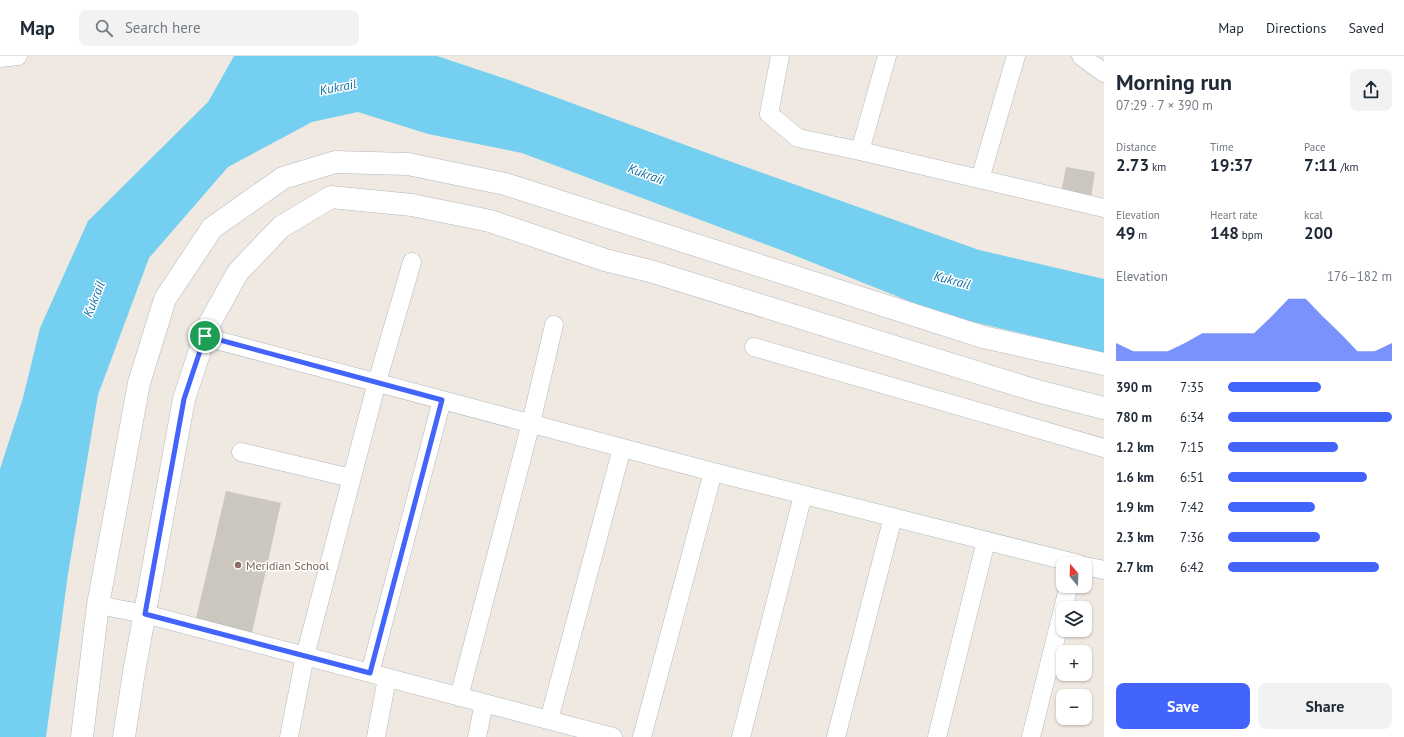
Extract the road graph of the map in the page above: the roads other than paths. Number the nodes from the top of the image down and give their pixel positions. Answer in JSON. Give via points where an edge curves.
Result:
{"nodes":[{"id":1,"x":18,"y":56,"type":"edge"},
{"id":2,"x":780,"y":56,"type":"edge"},
{"id":3,"x":887,"y":56,"type":"edge"},
{"id":4,"x":1016,"y":56,"type":"edge"},
{"id":5,"x":1081,"y":56,"type":"edge"},
{"id":6,"x":0,"y":58,"type":"edge"},
{"id":7,"x":1104,"y":73,"type":"edge"},
{"id":8,"x":860,"y":151,"type":"junction"},
{"id":9,"x":980,"y":179,"type":"junction"},
{"id":10,"x":1103,"y":204,"type":"edge"},
{"id":11,"x":412,"y":262,"type":"dead end"},
{"id":12,"x":554,"y":325,"type":"dead end"},
{"id":13,"x":205,"y":336,"type":"junction"},
{"id":14,"x":754,"y":346,"type":"dead end"},
{"id":15,"x":1104,"y":364,"type":"edge"},
{"id":16,"x":377,"y":382,"type":"junction"},
{"id":17,"x":442,"y":400,"type":"junction"},
{"id":18,"x":1104,"y":408,"type":"edge"},
{"id":19,"x":531,"y":423,"type":"junction"},
{"id":20,"x":622,"y":448,"type":"junction"},
{"id":21,"x":1104,"y":448,"type":"edge"},
{"id":22,"x":241,"y":452,"type":"dead end"},
{"id":23,"x":713,"y":472,"type":"junction"},
{"id":24,"x":351,"y":478,"type":"junction"},
{"id":25,"x":804,"y":495,"type":"junction"},
{"id":26,"x":893,"y":517,"type":"junction"},
{"id":27,"x":986,"y":541,"type":"junction"},
{"id":28,"x":1056,"y":558,"type":"edge"},
{"id":29,"x":1092,"y":567,"type":"edge"},
{"id":30,"x":1104,"y":570,"type":"edge"},
{"id":31,"x":98,"y":605,"type":"junction"},
{"id":32,"x":145,"y":614,"type":"junction"},
{"id":33,"x":1056,"y":637,"type":"edge"},
{"id":34,"x":305,"y":656,"type":"junction"},
{"id":35,"x":378,"y":676,"type":"junction"},
{"id":36,"x":459,"y":696,"type":"junction"},
{"id":37,"x":484,"y":704,"type":"junction"},
{"id":38,"x":549,"y":720,"type":"junction"},
{"id":39,"x":573,"y":732,"type":"edge"},
{"id":40,"x":82,"y":737,"type":"edge"},
{"id":41,"x":124,"y":737,"type":"edge"},
{"id":42,"x":289,"y":737,"type":"edge"},
{"id":43,"x":376,"y":737,"type":"edge"},
{"id":44,"x":477,"y":737,"type":"edge"},
{"id":45,"x":613,"y":737,"type":"edge"},
{"id":46,"x":642,"y":737,"type":"edge"},
{"id":47,"x":741,"y":737,"type":"edge"},
{"id":48,"x":836,"y":737,"type":"edge"},
{"id":49,"x":937,"y":737,"type":"edge"},
{"id":50,"x":1031,"y":737,"type":"edge"}],
"edges":[{"from":1,"to":6,"type":"street"},
{"from":2,"to":8,"type":"street","via":[[769,114],[798,138]]},
{"from":3,"to":8,"type":"street"},
{"from":4,"to":9,"type":"street"},
{"from":5,"to":7,"type":"street"},
{"from":8,"to":9,"type":"street"},
{"from":9,"to":10,"type":"street"},
{"from":11,"to":16,"type":"street"},
{"from":12,"to":19,"type":"street"},
{"from":13,"to":16,"type":"street"},
{"from":13,"to":18,"type":"street","via":[[238,272],[281,227],[330,197],[412,205],[490,221],[605,260],[657,273],[1038,391]]},
{"from":13,"to":32,"type":"street","via":[[184,399]]},
{"from":14,"to":21,"type":"street"},
{"from":15,"to":31,"type":"street","via":[[983,337],[505,184],[408,164],[335,162],[283,178],[212,228],[165,299],[139,383]]},
{"from":16,"to":17,"type":"street"},
{"from":16,"to":24,"type":"street"},
{"from":17,"to":19,"type":"street"},
{"from":17,"to":35,"type":"street"},
{"from":19,"to":20,"type":"street"},
{"from":19,"to":36,"type":"street"},
{"from":20,"to":23,"type":"street"},
{"from":20,"to":38,"type":"street"},
{"from":22,"to":24,"type":"street"},
{"from":23,"to":25,"type":"street"},
{"from":23,"to":46,"type":"street"},
{"from":24,"to":34,"type":"street"},
{"from":25,"to":26,"type":"street"},
{"from":25,"to":47,"type":"street"},
{"from":26,"to":27,"type":"street"},
{"from":26,"to":48,"type":"street"},
{"from":27,"to":28,"type":"street"},
{"from":27,"to":49,"type":"street"},
{"from":29,"to":30,"type":"street"},
{"from":31,"to":32,"type":"street"},
{"from":31,"to":40,"type":"street"},
{"from":32,"to":34,"type":"street"},
{"from":32,"to":41,"type":"street"},
{"from":33,"to":50,"type":"street"},
{"from":34,"to":35,"type":"street"},
{"from":34,"to":42,"type":"street"},
{"from":35,"to":36,"type":"street"},
{"from":35,"to":43,"type":"street"},
{"from":36,"to":37,"type":"street"},
{"from":37,"to":38,"type":"street"},
{"from":37,"to":44,"type":"street"},
{"from":38,"to":39,"type":"street"},
{"from":39,"to":45,"type":"street"}]}
